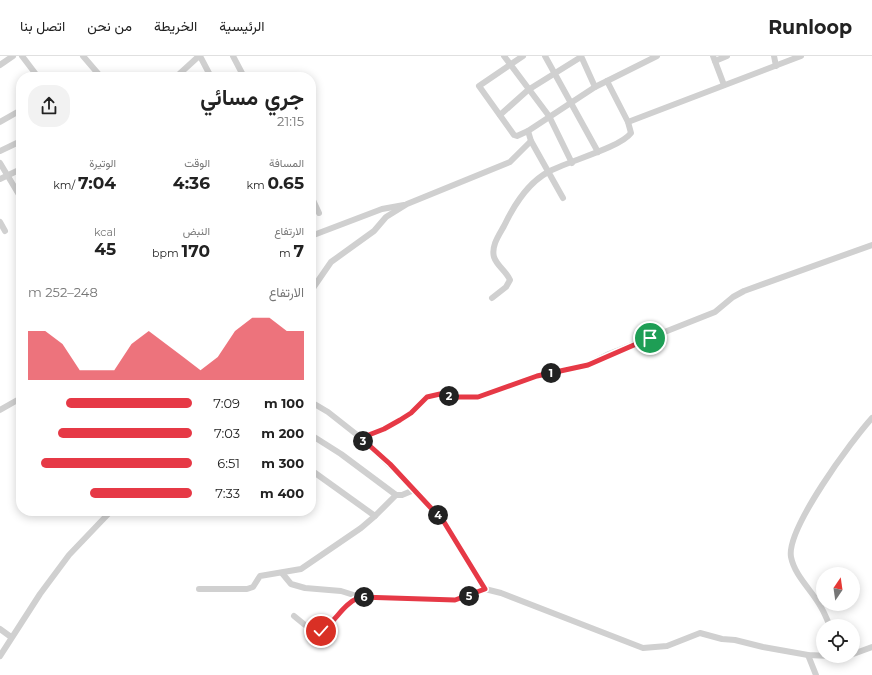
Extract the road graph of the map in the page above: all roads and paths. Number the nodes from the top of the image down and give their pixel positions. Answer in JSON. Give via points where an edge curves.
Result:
{"nodes":[{"id":1,"x":13,"y":56,"type":"edge"},
{"id":2,"x":22,"y":56,"type":"edge"},
{"id":3,"x":83,"y":56,"type":"edge"},
{"id":4,"x":200,"y":56,"type":"edge"},
{"id":5,"x":233,"y":56,"type":"edge"},
{"id":6,"x":504,"y":56,"type":"edge"},
{"id":7,"x":523,"y":56,"type":"edge"},
{"id":8,"x":545,"y":56,"type":"edge"},
{"id":9,"x":657,"y":56,"type":"edge"},
{"id":10,"x":727,"y":56,"type":"edge"},
{"id":11,"x":774,"y":56,"type":"edge"},
{"id":12,"x":801,"y":56,"type":"edge"},
{"id":13,"x":581,"y":57,"type":"edge"},
{"id":14,"x":714,"y":59,"type":"edge"},
{"id":15,"x":0,"y":65,"type":"edge"},
{"id":16,"x":511,"y":65,"type":"junction"},
{"id":17,"x":776,"y":66,"type":"junction"},
{"id":18,"x":34,"y":72,"type":"edge"},
{"id":19,"x":97,"y":72,"type":"edge"},
{"id":20,"x":182,"y":72,"type":"edge"},
{"id":21,"x":208,"y":72,"type":"edge"},
{"id":22,"x":241,"y":72,"type":"edge"},
{"id":23,"x":555,"y":75,"type":"junction"},
{"id":24,"x":607,"y":81,"type":"junction"},
{"id":25,"x":724,"y":85,"type":"junction"},
{"id":26,"x":595,"y":87,"type":"junction"},
{"id":27,"x":528,"y":90,"type":"junction"},
{"id":28,"x":570,"y":102,"type":"junction"},
{"id":29,"x":16,"y":113,"type":"edge"},
{"id":30,"x":500,"y":115,"type":"junction"},
{"id":31,"x":549,"y":116,"type":"junction"},
{"id":32,"x":0,"y":122,"type":"edge"},
{"id":33,"x":628,"y":122,"type":"junction"},
{"id":34,"x":528,"y":131,"type":"junction"},
{"id":35,"x":531,"y":141,"type":"junction"},
{"id":36,"x":16,"y":143,"type":"edge"},
{"id":37,"x":0,"y":151,"type":"edge"},
{"id":38,"x":598,"y":152,"type":"junction"},
{"id":39,"x":0,"y":163,"type":"edge"},
{"id":40,"x":572,"y":163,"type":"junction"},
{"id":41,"x":16,"y":172,"type":"edge"},
{"id":42,"x":548,"y":172,"type":"junction"},
{"id":43,"x":7,"y":176,"type":"junction"},
{"id":44,"x":0,"y":179,"type":"edge"},
{"id":45,"x":16,"y":190,"type":"edge"},
{"id":46,"x":563,"y":198,"type":"dead end"},
{"id":47,"x":407,"y":204,"type":"junction"},
{"id":48,"x":316,"y":207,"type":"edge"},
{"id":49,"x":319,"y":214,"type":"dead end"},
{"id":50,"x":0,"y":222,"type":"edge"},
{"id":51,"x":5,"y":231,"type":"dead end"},
{"id":52,"x":316,"y":234,"type":"edge"},
{"id":53,"x":872,"y":245,"type":"edge"},
{"id":54,"x":316,"y":284,"type":"edge"},
{"id":55,"x":492,"y":298,"type":"dead end"},
{"id":56,"x":16,"y":401,"type":"edge"},
{"id":57,"x":316,"y":405,"type":"edge"},
{"id":58,"x":0,"y":410,"type":"edge"},
{"id":59,"x":872,"y":418,"type":"edge"},
{"id":60,"x":361,"y":438,"type":"junction"},
{"id":61,"x":316,"y":439,"type":"edge"},
{"id":62,"x":316,"y":474,"type":"edge"},
{"id":63,"x":414,"y":490,"type":"junction"},
{"id":64,"x":396,"y":495,"type":"junction"},
{"id":65,"x":106,"y":516,"type":"edge"},
{"id":66,"x":375,"y":516,"type":"junction"},
{"id":67,"x":282,"y":573,"type":"junction"},
{"id":68,"x":199,"y":589,"type":"dead end"},
{"id":69,"x":485,"y":589,"type":"junction"},
{"id":70,"x":360,"y":597,"type":"junction"},
{"id":71,"x":294,"y":616,"type":"dead end"},
{"id":72,"x":827,"y":619,"type":"edge"},
{"id":73,"x":0,"y":629,"type":"edge"},
{"id":74,"x":11,"y":637,"type":"junction"},
{"id":75,"x":872,"y":647,"type":"edge"},
{"id":76,"x":860,"y":651,"type":"edge"},
{"id":77,"x":808,"y":655,"type":"junction"},
{"id":78,"x":816,"y":655,"type":"edge"},
{"id":79,"x":0,"y":656,"type":"edge"},
{"id":80,"x":816,"y":675,"type":"edge"}],
"edges":[{"from":1,"to":15,"type":"street"},
{"from":2,"to":18,"type":"street"},
{"from":3,"to":19,"type":"street"},
{"from":4,"to":20,"type":"street"},
{"from":4,"to":21,"type":"street"},
{"from":5,"to":22,"type":"street"},
{"from":6,"to":16,"type":"street"},
{"from":7,"to":16,"type":"street"},
{"from":8,"to":23,"type":"street"},
{"from":9,"to":24,"type":"street"},
{"from":10,"to":14,"type":"street"},
{"from":11,"to":17,"type":"street"},
{"from":12,"to":17,"type":"street"},
{"from":13,"to":23,"type":"street"},
{"from":13,"to":26,"type":"street"},
{"from":14,"to":25,"type":"street"},
{"from":16,"to":27,"type":"street"},
{"from":16,"to":30,"type":"street","via":[[479,86]]},
{"from":17,"to":25,"type":"street"},
{"from":23,"to":27,"type":"street"},
{"from":23,"to":28,"type":"street"},
{"from":24,"to":26,"type":"street"},
{"from":24,"to":33,"type":"street"},
{"from":25,"to":33,"type":"street"},
{"from":26,"to":28,"type":"street"},
{"from":27,"to":30,"type":"street"},
{"from":27,"to":31,"type":"street"},
{"from":28,"to":31,"type":"street"},
{"from":28,"to":38,"type":"street"},
{"from":29,"to":32,"type":"street"},
{"from":30,"to":34,"type":"street","via":[[515,136]]},
{"from":31,"to":34,"type":"street"},
{"from":31,"to":40,"type":"street"},
{"from":33,"to":38,"type":"street","via":[[631,130],[629,136]]},
{"from":34,"to":35,"type":"street"},
{"from":35,"to":42,"type":"street"},
{"from":35,"to":47,"type":"street","via":[[510,162]]},
{"from":36,"to":37,"type":"street"},
{"from":38,"to":40,"type":"street"},
{"from":39,"to":43,"type":"street"},
{"from":40,"to":42,"type":"street"},
{"from":41,"to":43,"type":"street"},
{"from":42,"to":46,"type":"street"},
{"from":42,"to":55,"type":"street","via":[[526,192],[496,241],[494,257],[510,280],[506,287]]},
{"from":43,"to":44,"type":"street"},
{"from":43,"to":45,"type":"street"},
{"from":47,"to":52,"type":"street","via":[[382,209]]},
{"from":47,"to":54,"type":"street","via":[[386,217],[374,231],[331,262]]},
{"from":48,"to":49,"type":"street"},
{"from":50,"to":51,"type":"street"},
{"from":53,"to":60,"type":"street","via":[[744,292],[733,297],[715,312],[609,354],[588,365],[537,376],[478,397],[452,397],[440,394],[427,397],[400,420]]},
{"from":56,"to":58,"type":"street"},
{"from":57,"to":60,"type":"street"},
{"from":59,"to":72,"type":"street","via":[[857,435],[822,486],[794,534],[791,556],[796,570]]},
{"from":60,"to":63,"type":"street"},
{"from":61,"to":64,"type":"street","via":[[341,454]]},
{"from":62,"to":66,"type":"street"},
{"from":63,"to":64,"type":"street"},
{"from":63,"to":69,"type":"street","via":[[444,522]]},
{"from":64,"to":66,"type":"street"},
{"from":65,"to":74,"type":"street","via":[[69,555]]},
{"from":66,"to":67,"type":"street","via":[[301,569]]},
{"from":67,"to":68,"type":"street","via":[[260,576],[253,587],[247,589]]},
{"from":67,"to":70,"type":"street","via":[[291,584],[305,588],[341,591]]},
{"from":69,"to":70,"type":"street","via":[[455,600]]},
{"from":69,"to":77,"type":"street","via":[[501,592],[643,648],[667,646],[700,633]]},
{"from":70,"to":71,"type":"street","via":[[343,607],[332,622],[321,631],[305,625]]},
{"from":73,"to":74,"type":"street"},
{"from":74,"to":79,"type":"street"},
{"from":75,"to":76,"type":"street"},
{"from":77,"to":78,"type":"street"},
{"from":77,"to":80,"type":"street"}]}
